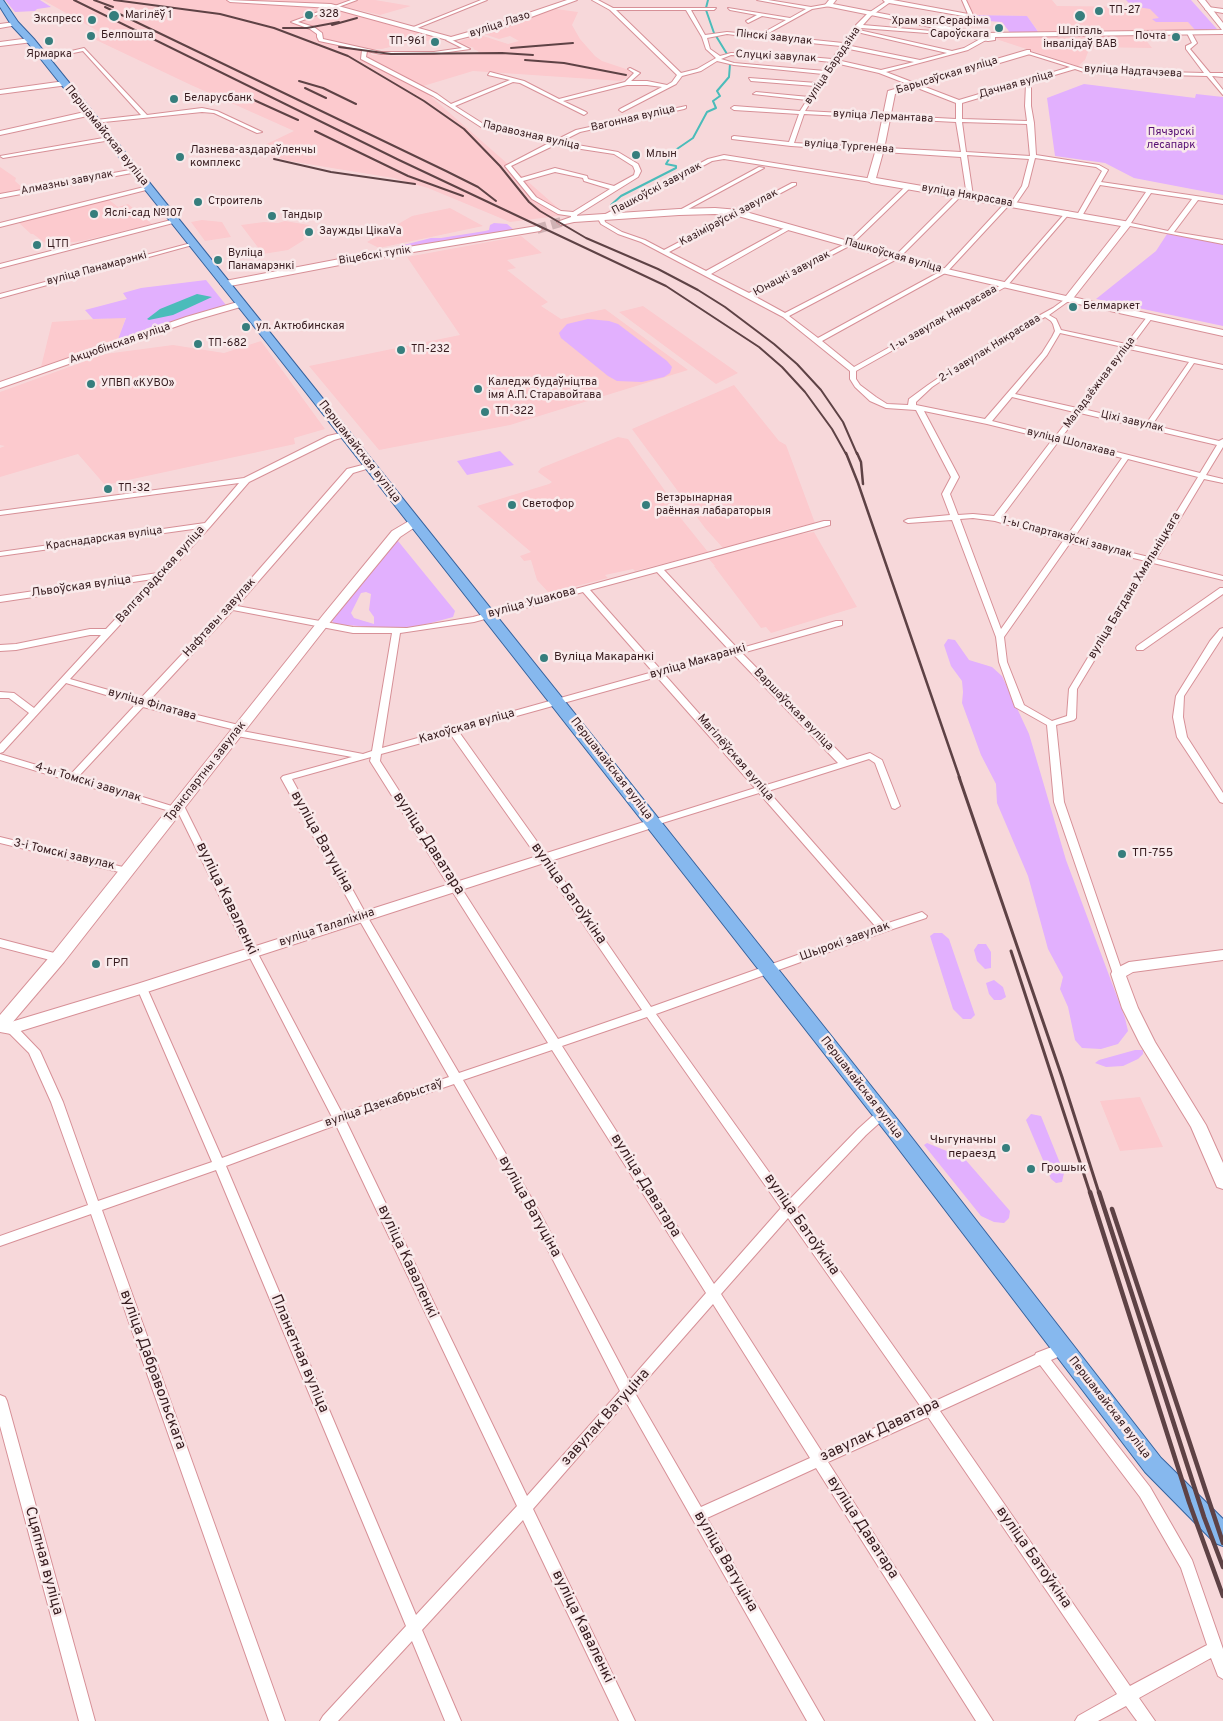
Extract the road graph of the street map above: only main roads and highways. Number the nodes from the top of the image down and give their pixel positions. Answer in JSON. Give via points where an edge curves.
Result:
{"nodes":[{"id":1,"x":235,"y":0,"type":"edge"},
{"id":2,"x":574,"y":0,"type":"edge"},
{"id":3,"x":1201,"y":0,"type":"edge"},
{"id":4,"x":0,"y":2,"type":"edge"},
{"id":5,"x":830,"y":3,"type":"edge"},
{"id":6,"x":15,"y":24,"type":"junction"},
{"id":7,"x":0,"y":26,"type":"edge"},
{"id":8,"x":1223,"y":28,"type":"edge"},
{"id":9,"x":1223,"y":32,"type":"edge"},
{"id":10,"x":984,"y":37,"type":"junction"},
{"id":11,"x":30,"y":40,"type":"junction"},
{"id":12,"x":0,"y":44,"type":"edge"},
{"id":13,"x":1000,"y":44,"type":"dead end"},
{"id":14,"x":1009,"y":47,"type":"dead end"},
{"id":15,"x":1027,"y":52,"type":"joint"},
{"id":16,"x":65,"y":83,"type":"junction"},
{"id":17,"x":0,"y":92,"type":"edge"},
{"id":18,"x":871,"y":180,"type":"joint"},
{"id":19,"x":560,"y":222,"type":"tunnel mouth"},
{"id":20,"x":1127,"y":224,"type":"joint"},
{"id":21,"x":537,"y":229,"type":"tunnel mouth"},
{"id":22,"x":225,"y":284,"type":"junction"},
{"id":23,"x":1068,"y":299,"type":"joint"},
{"id":24,"x":414,"y":522,"type":"junction"},
{"id":25,"x":4,"y":1027,"type":"edge"},
{"id":26,"x":1223,"y":1535,"type":"edge"}],
"edges":[{"from":1,"to":2,"type":"main road","name":"вуліца Лазо","via":[[337,7],[453,39]]},
{"from":3,"to":8,"type":"main road"},
{"from":4,"to":6,"type":"main road","name":"Першамайская вуліца"},
{"from":5,"to":10,"type":"main road"},
{"from":6,"to":7,"type":"main road"},
{"from":6,"to":11,"type":"main road","name":"Першамайская вуліца"},
{"from":9,"to":10,"type":"main road"},
{"from":10,"to":13,"type":"main road"},
{"from":11,"to":12,"type":"main road"},
{"from":11,"to":16,"type":"main road","name":"Першамайская вуліца"},
{"from":14,"to":15,"type":"main road","name":"вуліца Надтачэева"},
{"from":15,"to":18,"type":"main road","name":"Барысаўская вуліца","via":[[891,93]]},
{"from":16,"to":17,"type":"main road"},
{"from":16,"to":22,"type":"main road","name":"Першамайская вуліца"},
{"from":18,"to":20,"type":"main road","name":"вуліца Някрасава"},
{"from":19,"to":23,"type":"main road","name":"Пашкоўская вуліца","via":[[574,217],[716,211],[739,213],[945,271]]},
{"from":20,"to":23,"type":"main road","name":"2-і завулак Някрасава"},
{"from":21,"to":22,"type":"main road","name":"Віцебскі тупік"},
{"from":22,"to":24,"type":"main road","name":"Першамайская вуліца"},
{"from":24,"to":25,"type":"main road","name":"Транспартны завулак","via":[[396,534],[322,624]]},
{"from":24,"to":26,"type":"main road","name":"Першамайская вуліца","via":[[882,1114],[1153,1465]]}]}
